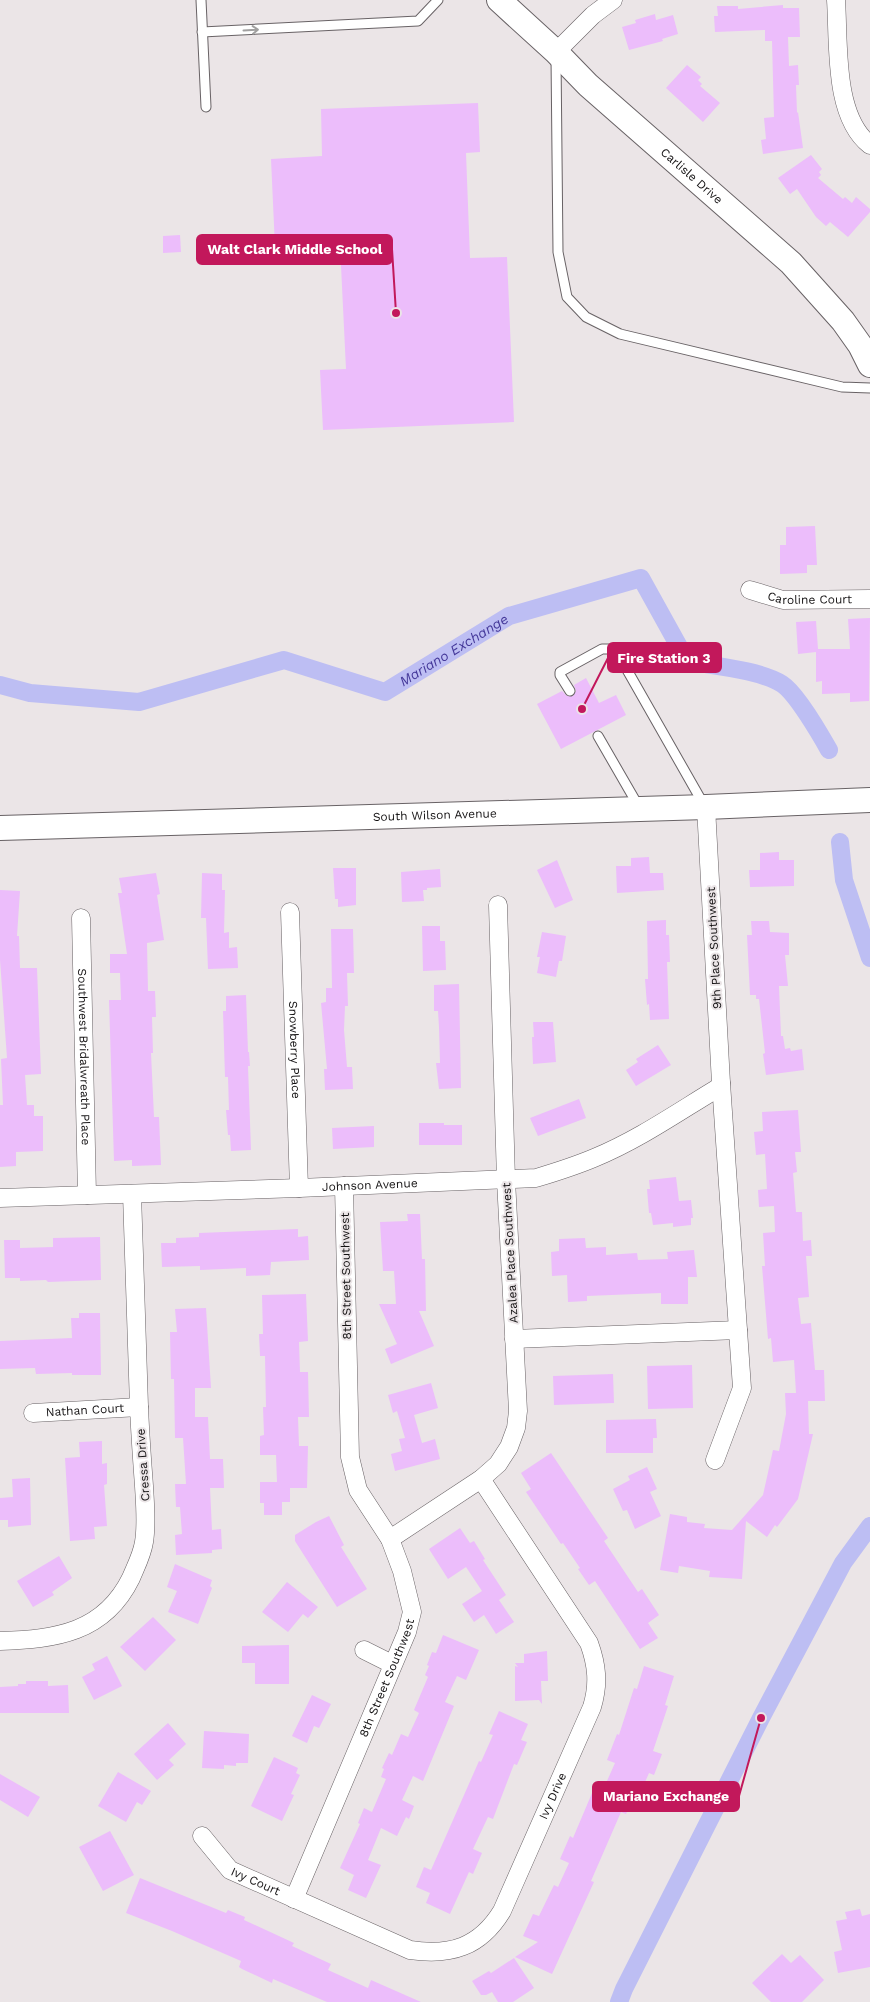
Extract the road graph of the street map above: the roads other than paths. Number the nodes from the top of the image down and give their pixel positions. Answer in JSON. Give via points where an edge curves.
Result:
{"nodes":[{"id":1,"x":201,"y":0,"type":"edge"},
{"id":2,"x":438,"y":0,"type":"edge"},
{"id":3,"x":499,"y":0,"type":"edge"},
{"id":4,"x":613,"y":0,"type":"edge"},
{"id":5,"x":836,"y":0,"type":"edge"},
{"id":6,"x":202,"y":32,"type":"junction"},
{"id":7,"x":556,"y":52,"type":"junction"},
{"id":8,"x":206,"y":107,"type":"dead end"},
{"id":9,"x":870,"y":145,"type":"edge"},
{"id":10,"x":870,"y":365,"type":"edge"},
{"id":11,"x":870,"y":388,"type":"edge"},
{"id":12,"x":750,"y":590,"type":"dead end"},
{"id":13,"x":870,"y":599,"type":"edge"},
{"id":14,"x":570,"y":691,"type":"dead end"},
{"id":15,"x":598,"y":736,"type":"dead end"},
{"id":16,"x":870,"y":800,"type":"edge"},
{"id":17,"x":706,"y":807,"type":"junction"},
{"id":18,"x":640,"y":808,"type":"junction"},
{"id":19,"x":0,"y":828,"type":"edge"},
{"id":20,"x":498,"y":905,"type":"dead end"},
{"id":21,"x":290,"y":912,"type":"dead end"},
{"id":22,"x":81,"y":918,"type":"dead end"},
{"id":23,"x":719,"y":1085,"type":"junction"},
{"id":24,"x":506,"y":1180,"type":"junction"},
{"id":25,"x":344,"y":1186,"type":"junction"},
{"id":26,"x":299,"y":1188,"type":"junction"},
{"id":27,"x":132,"y":1194,"type":"junction"},
{"id":28,"x":87,"y":1195,"type":"junction"},
{"id":29,"x":0,"y":1198,"type":"edge"},
{"id":30,"x":738,"y":1330,"type":"junction"},
{"id":31,"x":514,"y":1340,"type":"junction"},
{"id":32,"x":139,"y":1407,"type":"junction"},
{"id":33,"x":33,"y":1413,"type":"dead end"},
{"id":34,"x":715,"y":1460,"type":"dead end"},
{"id":35,"x":481,"y":1479,"type":"junction"},
{"id":36,"x":390,"y":1539,"type":"junction"},
{"id":37,"x":0,"y":1641,"type":"edge"},
{"id":38,"x":364,"y":1650,"type":"dead end"},
{"id":39,"x":392,"y":1664,"type":"junction"},
{"id":40,"x":202,"y":1836,"type":"dead end"},
{"id":41,"x":294,"y":1899,"type":"junction"}],
"edges":[{"from":1,"to":6,"type":"lane"},
{"from":6,"to":2,"type":"lane","one_way":true,"via":[[418,21]]},
{"from":3,"to":7,"type":"main road","name":"Carlisle Drive"},
{"from":4,"to":7,"type":"street"},
{"from":5,"to":9,"type":"street","via":[[840,82],[846,110],[851,122]]},
{"from":6,"to":8,"type":"lane"},
{"from":7,"to":10,"type":"main road","name":"Carlisle Drive","via":[[588,85],[791,263],[843,321]]},
{"from":7,"to":11,"type":"lane","via":[[558,252],[567,297],[586,317],[620,334],[842,387]]},
{"from":12,"to":13,"type":"street","name":"Caroline Court","via":[[783,600]]},
{"from":14,"to":17,"type":"lane","via":[[560,672],[602,649],[618,654]]},
{"from":15,"to":18,"type":"lane"},
{"from":16,"to":17,"type":"main road","name":"South Wilson Avenue"},
{"from":17,"to":18,"type":"main road","name":"South Wilson Avenue"},
{"from":17,"to":23,"type":"street","name":"9th Place Southwest"},
{"from":18,"to":19,"type":"main road","name":"South Wilson Avenue"},
{"from":20,"to":24,"type":"street","name":"Azalea Place Southwest"},
{"from":21,"to":26,"type":"street","name":"Snowberry Place"},
{"from":22,"to":28,"type":"street","name":"Southwest Bridalwreath Place"},
{"from":23,"to":24,"type":"street","name":"Johnson Avenue","via":[[596,1157],[536,1178]]},
{"from":23,"to":30,"type":"street","name":"9th Place Southwest"},
{"from":24,"to":25,"type":"street","name":"Johnson Avenue"},
{"from":24,"to":31,"type":"street","name":"Azalea Place Southwest"},
{"from":25,"to":26,"type":"street","name":"Johnson Avenue"},
{"from":25,"to":36,"type":"street","name":"8th Street Southwest","via":[[350,1456],[358,1490]]},
{"from":26,"to":27,"type":"street","name":"Johnson Avenue"},
{"from":27,"to":28,"type":"street","name":"Johnson Avenue"},
{"from":27,"to":32,"type":"street","name":"Cressa Drive"},
{"from":28,"to":29,"type":"street","name":"Johnson Avenue"},
{"from":30,"to":31,"type":"street"},
{"from":30,"to":34,"type":"street","name":"9th Place Southwest","via":[[742,1388]]},
{"from":31,"to":35,"type":"street","name":"Azalea Place Southwest","via":[[516,1428],[498,1464]]},
{"from":32,"to":33,"type":"street","name":"Nathan Court"},
{"from":32,"to":37,"type":"street","name":"Cressa Drive","via":[[146,1520],[144,1544],[125,1590],[102,1616],[77,1631],[45,1639]]},
{"from":35,"to":36,"type":"street","name":"Azalea Place Southwest"},
{"from":35,"to":41,"type":"street","name":"Ivy Drive","via":[[589,1643],[596,1661],[596,1697],[506,1902],[495,1922],[481,1936],[450,1951],[429,1953],[410,1950]]},
{"from":36,"to":39,"type":"street","name":"8th Street Southwest","via":[[412,1612]]},
{"from":38,"to":39,"type":"street"},
{"from":39,"to":41,"type":"street","name":"8th Street Southwest"},
{"from":40,"to":41,"type":"street","name":"Ivy Court","via":[[230,1870]]}]}
